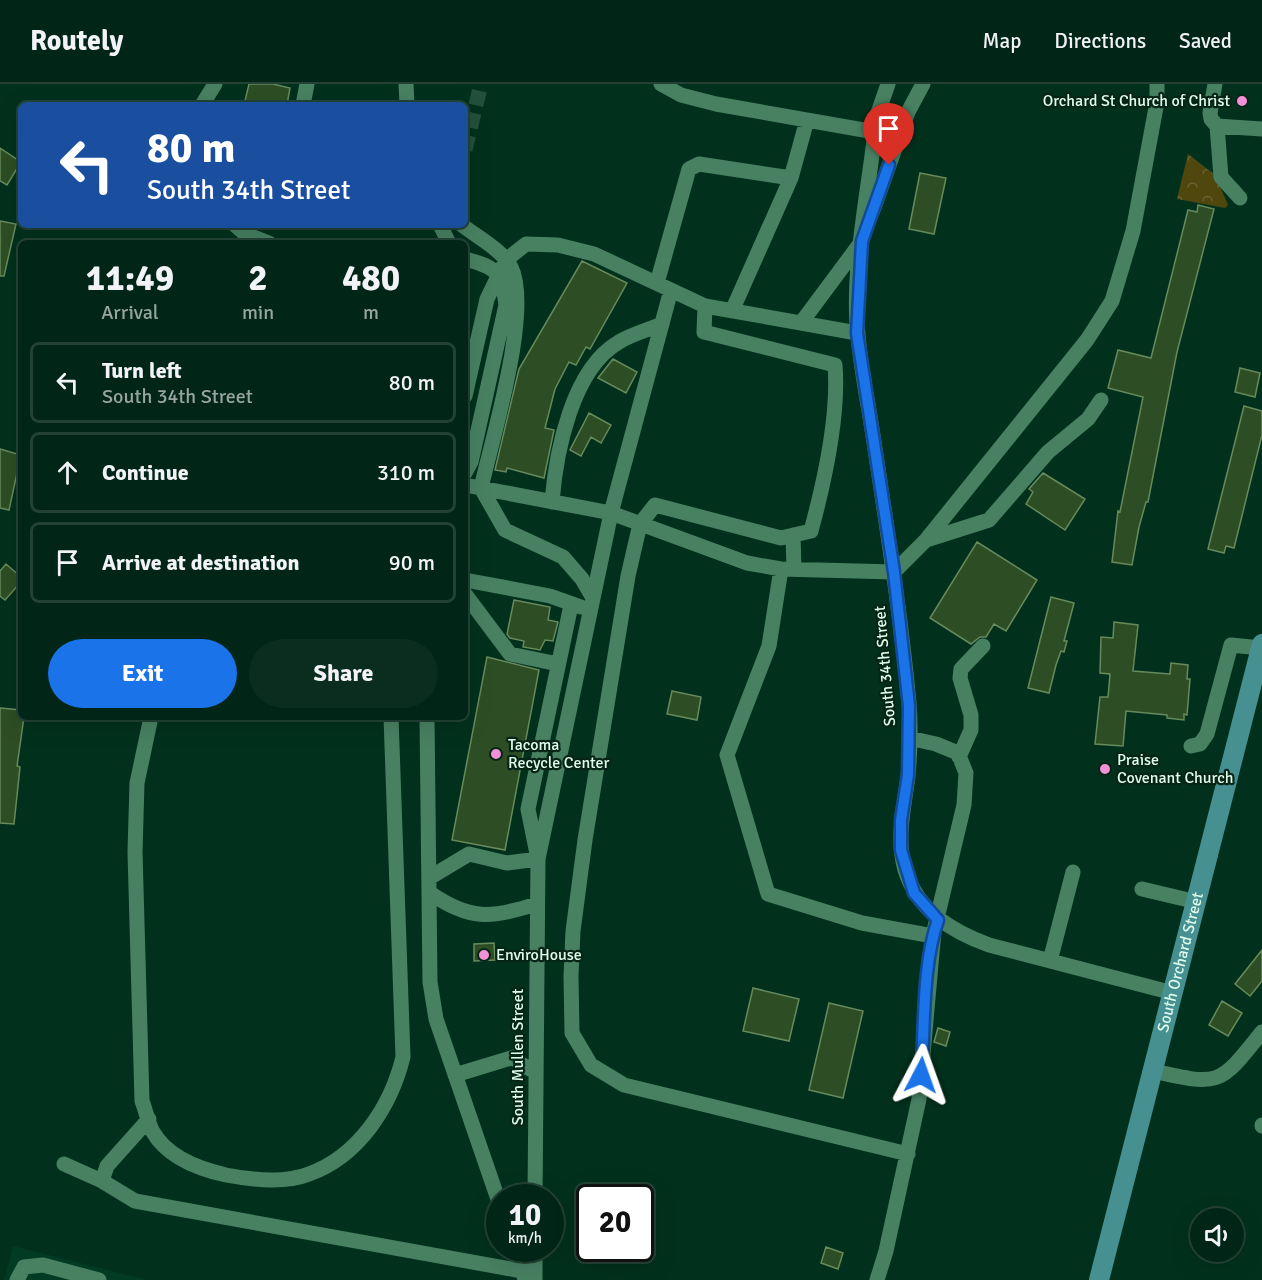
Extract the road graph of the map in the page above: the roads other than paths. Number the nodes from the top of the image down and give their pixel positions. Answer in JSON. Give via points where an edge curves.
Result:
{"nodes":[{"id":1,"x":215,"y":84,"type":"edge"},
{"id":2,"x":307,"y":84,"type":"edge"},
{"id":3,"x":406,"y":84,"type":"edge"},
{"id":4,"x":661,"y":84,"type":"edge"},
{"id":5,"x":888,"y":84,"type":"edge"},
{"id":6,"x":923,"y":84,"type":"edge"},
{"id":7,"x":1156,"y":84,"type":"edge"},
{"id":8,"x":1215,"y":84,"type":"edge"},
{"id":9,"x":204,"y":102,"type":"edge"},
{"id":10,"x":304,"y":102,"type":"edge"},
{"id":11,"x":407,"y":102,"type":"edge"},
{"id":12,"x":807,"y":120,"type":"junction"},
{"id":13,"x":1217,"y":126,"type":"junction"},
{"id":14,"x":1262,"y":129,"type":"edge"},
{"id":15,"x":875,"y":132,"type":"junction"},
{"id":16,"x":790,"y":178,"type":"junction"},
{"id":17,"x":1240,"y":198,"type":"dead end"},
{"id":18,"x":238,"y":228,"type":"edge"},
{"id":19,"x":466,"y":228,"type":"edge"},
{"id":20,"x":261,"y":240,"type":"edge"},
{"id":21,"x":862,"y":241,"type":"junction"},
{"id":22,"x":468,"y":260,"type":"edge"},
{"id":23,"x":506,"y":260,"type":"junction"},
{"id":24,"x":494,"y":270,"type":"junction"},
{"id":25,"x":664,"y":286,"type":"junction"},
{"id":26,"x":705,"y":306,"type":"junction"},
{"id":27,"x":732,"y":311,"type":"junction"},
{"id":28,"x":801,"y":323,"type":"junction"},
{"id":29,"x":662,"y":324,"type":"junction"},
{"id":30,"x":857,"y":333,"type":"junction"},
{"id":31,"x":863,"y":369,"type":"junction"},
{"id":32,"x":836,"y":375,"type":"junction"},
{"id":33,"x":468,"y":383,"type":"edge"},
{"id":34,"x":1101,"y":400,"type":"dead end"},
{"id":35,"x":468,"y":468,"type":"edge"},
{"id":36,"x":473,"y":487,"type":"edge"},
{"id":37,"x":552,"y":502,"type":"junction"},
{"id":38,"x":610,"y":513,"type":"junction"},
{"id":39,"x":640,"y":524,"type":"junction"},
{"id":40,"x":793,"y":535,"type":"junction"},
{"id":41,"x":926,"y":540,"type":"junction"},
{"id":42,"x":788,"y":569,"type":"junction"},
{"id":43,"x":894,"y":572,"type":"junction"},
{"id":44,"x":468,"y":581,"type":"edge"},
{"id":45,"x":468,"y":598,"type":"edge"},
{"id":46,"x":591,"y":603,"type":"junction"},
{"id":47,"x":571,"y":605,"type":"junction"},
{"id":48,"x":983,"y":646,"type":"dead end"},
{"id":49,"x":1262,"y":646,"type":"edge"},
{"id":50,"x":558,"y":664,"type":"junction"},
{"id":51,"x":150,"y":720,"type":"edge"},
{"id":52,"x":391,"y":720,"type":"edge"},
{"id":53,"x":427,"y":720,"type":"edge"},
{"id":54,"x":909,"y":738,"type":"junction"},
{"id":55,"x":1191,"y":746,"type":"dead end"},
{"id":56,"x":959,"y":757,"type":"junction"},
{"id":57,"x":538,"y":859,"type":"junction"},
{"id":58,"x":1073,"y":872,"type":"dead end"},
{"id":59,"x":430,"y":885,"type":"junction"},
{"id":60,"x":1142,"y":889,"type":"dead end"},
{"id":61,"x":1197,"y":902,"type":"junction"},
{"id":62,"x":536,"y":904,"type":"junction"},
{"id":63,"x":938,"y":920,"type":"junction"},
{"id":64,"x":933,"y":936,"type":"junction"},
{"id":65,"x":1050,"y":961,"type":"junction"},
{"id":66,"x":1173,"y":993,"type":"junction"},
{"id":67,"x":1262,"y":1032,"type":"edge"},
{"id":68,"x":1153,"y":1071,"type":"junction"},
{"id":69,"x":536,"y":1072,"type":"junction"},
{"id":70,"x":455,"y":1075,"type":"junction"},
{"id":71,"x":149,"y":1119,"type":"junction"},
{"id":72,"x":908,"y":1154,"type":"junction"},
{"id":73,"x":64,"y":1164,"type":"dead end"},
{"id":74,"x":102,"y":1181,"type":"junction"},
{"id":75,"x":493,"y":1184,"type":"edge"},
{"id":76,"x":535,"y":1184,"type":"edge"},
{"id":77,"x":520,"y":1262,"type":"edge"},
{"id":78,"x":531,"y":1262,"type":"edge"},
{"id":79,"x":527,"y":1277,"type":"edge"},
{"id":80,"x":16,"y":1280,"type":"edge"},
{"id":81,"x":99,"y":1280,"type":"edge"},
{"id":82,"x":877,"y":1280,"type":"edge"},
{"id":83,"x":1099,"y":1280,"type":"edge"}],
"edges":[{"from":1,"to":9,"type":"street"},
{"from":2,"to":10,"type":"street"},
{"from":3,"to":11,"type":"street"},
{"from":4,"to":12,"type":"street","via":[[681,95],[716,104]]},
{"from":5,"to":15,"type":"street"},
{"from":6,"to":21,"type":"street","via":[[908,112]]},
{"from":7,"to":41,"type":"street","via":[[1157,102],[1133,231],[1112,301],[1087,340]]},
{"from":8,"to":13,"type":"street","via":[[1210,113]]},
{"from":12,"to":15,"type":"street"},
{"from":12,"to":16,"type":"street"},
{"from":13,"to":14,"type":"street"},
{"from":13,"to":17,"type":"street","via":[[1221,177]]},
{"from":15,"to":21,"type":"street"},
{"from":16,"to":25,"type":"street","name":"South Mullen Street","via":[[699,164],[689,169]]},
{"from":16,"to":27,"type":"street"},
{"from":18,"to":20,"type":"street"},
{"from":19,"to":23,"type":"street"},
{"from":21,"to":28,"type":"street"},
{"from":21,"to":30,"type":"street","name":"South 34th Street"},
{"from":22,"to":24,"type":"street"},
{"from":23,"to":24,"type":"street"},
{"from":23,"to":25,"type":"street","via":[[526,244],[558,245],[594,254]]},
{"from":23,"to":36,"type":"street","via":[[515,278],[516,318],[510,361]]},
{"from":24,"to":33,"type":"street"},
{"from":24,"to":35,"type":"street","via":[[503,286],[506,304]]},
{"from":25,"to":26,"type":"street"},
{"from":25,"to":29,"type":"street","name":"South Mullen Street"},
{"from":26,"to":27,"type":"street"},
{"from":26,"to":32,"type":"street","via":[[704,332],[835,365]]},
{"from":27,"to":28,"type":"street"},
{"from":28,"to":30,"type":"street"},
{"from":29,"to":37,"type":"street","via":[[618,342],[589,369],[560,450]]},
{"from":29,"to":38,"type":"street","name":"South Mullen Street"},
{"from":30,"to":31,"type":"street","name":"South 34th Street"},
{"from":31,"to":32,"type":"street"},
{"from":31,"to":43,"type":"street","name":"South 34th Street"},
{"from":32,"to":40,"type":"street","via":[[821,496],[811,531]]},
{"from":34,"to":41,"type":"street","via":[[1088,419],[1048,452],[989,520]]},
{"from":36,"to":37,"type":"street"},
{"from":36,"to":46,"type":"street","via":[[505,530],[563,557],[582,579]]},
{"from":37,"to":38,"type":"street"},
{"from":38,"to":39,"type":"street"},
{"from":38,"to":46,"type":"street","name":"South Mullen Street"},
{"from":39,"to":40,"type":"street","via":[[655,505],[781,538]]},
{"from":39,"to":42,"type":"street","via":[[747,563]]},
{"from":39,"to":72,"type":"street","via":[[628,576],[578,897],[571,976],[572,1033],[591,1065],[624,1085]]},
{"from":40,"to":42,"type":"street"},
{"from":41,"to":43,"type":"street"},
{"from":42,"to":43,"type":"street"},
{"from":42,"to":64,"type":"street","via":[[770,646],[727,755],[768,894],[862,923]]},
{"from":43,"to":54,"type":"street","name":"South 34th Street"},
{"from":44,"to":47,"type":"street"},
{"from":45,"to":50,"type":"street","via":[[510,654]]},
{"from":46,"to":47,"type":"street"},
{"from":46,"to":57,"type":"street","name":"South Mullen Street"},
{"from":47,"to":50,"type":"street"},
{"from":48,"to":56,"type":"street","via":[[961,669],[971,730]]},
{"from":49,"to":55,"type":"street","via":[[1231,645],[1207,734],[1200,744]]},
{"from":49,"to":61,"type":"main road","name":"South Orchard Street"},
{"from":50,"to":57,"type":"street","via":[[528,809]]},
{"from":51,"to":71,"type":"street","via":[[137,783],[135,852],[142,1101]]},
{"from":52,"to":71,"type":"street","via":[[402,1057],[396,1085],[374,1122],[346,1153],[308,1174],[272,1180],[200,1169],[173,1153],[153,1132]]},
{"from":53,"to":59,"type":"street"},
{"from":54,"to":56,"type":"street","via":[[936,744]]},
{"from":54,"to":63,"type":"street","name":"South 34th Street","via":[[901,850],[914,893]]},
{"from":56,"to":63,"type":"street","via":[[966,773],[964,805],[940,897]]},
{"from":57,"to":59,"type":"street","via":[[507,863],[469,854]]},
{"from":57,"to":62,"type":"street","name":"South Mullen Street"},
{"from":58,"to":65,"type":"street"},
{"from":59,"to":62,"type":"street","via":[[449,906],[478,915],[507,913]]},
{"from":59,"to":70,"type":"street","via":[[430,982],[436,1019]]},
{"from":60,"to":61,"type":"street"},
{"from":61,"to":66,"type":"main road","name":"South Orchard Street"},
{"from":62,"to":69,"type":"street","name":"South Mullen Street"},
{"from":63,"to":64,"type":"street"},
{"from":63,"to":65,"type":"street","name":"South 34th Street","via":[[963,936]]},
{"from":64,"to":72,"type":"street","via":[[919,1099]]},
{"from":65,"to":66,"type":"street","name":"South 34th Street"},
{"from":66,"to":68,"type":"main road","name":"South Orchard Street"},
{"from":67,"to":68,"type":"street","via":[[1235,1065],[1218,1078],[1203,1081]]},
{"from":68,"to":83,"type":"main road","name":"South Orchard Street"},
{"from":69,"to":70,"type":"street","via":[[514,1057]]},
{"from":69,"to":76,"type":"street","name":"South Mullen Street"},
{"from":70,"to":75,"type":"street"},
{"from":71,"to":74,"type":"street","via":[[107,1166]]},
{"from":72,"to":82,"type":"street"},
{"from":73,"to":74,"type":"street"},
{"from":74,"to":79,"type":"street","via":[[135,1201]]},
{"from":77,"to":79,"type":"street"},
{"from":78,"to":79,"type":"street"},
{"from":80,"to":81,"type":"street","via":[[24,1267],[36,1264]]}]}
